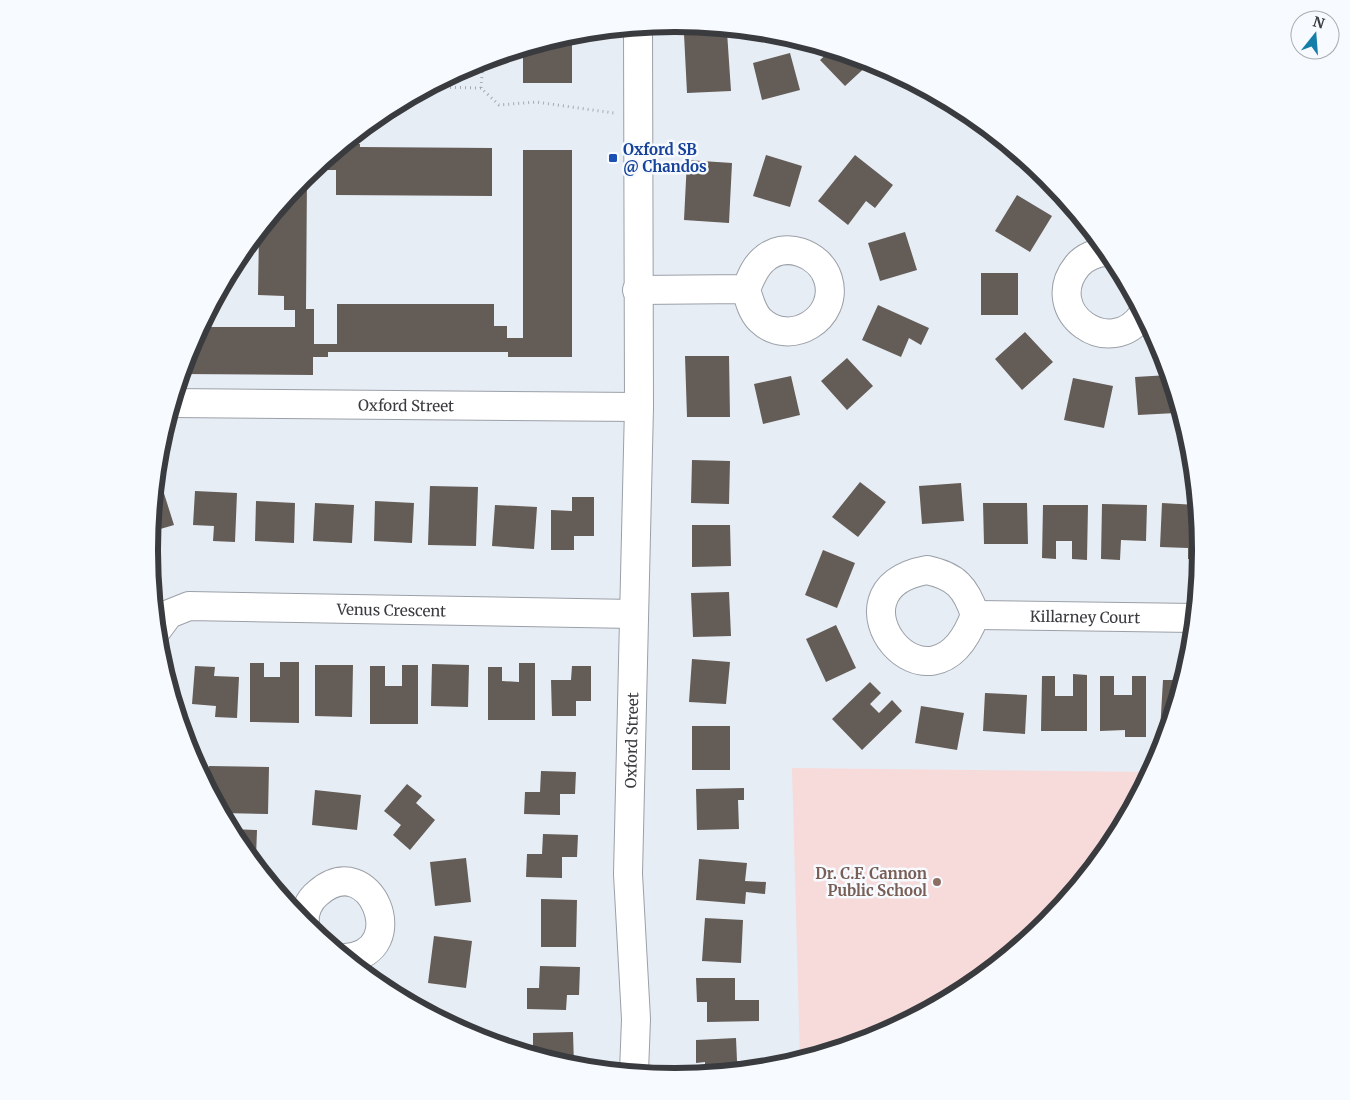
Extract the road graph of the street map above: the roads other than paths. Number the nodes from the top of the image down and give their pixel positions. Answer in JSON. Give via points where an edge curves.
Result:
{"nodes":[{"id":1,"x":638,"y":34,"type":"edge"},
{"id":2,"x":1099,"y":254,"type":"edge"},
{"id":3,"x":637,"y":290,"type":"junction"},
{"id":4,"x":746,"y":290,"type":"dead end"},
{"id":5,"x":1138,"y":319,"type":"edge"},
{"id":6,"x":179,"y":403,"type":"edge"},
{"id":7,"x":639,"y":407,"type":"junction"},
{"id":8,"x":634,"y":614,"type":"junction"},
{"id":9,"x":975,"y":616,"type":"dead end"},
{"id":10,"x":1188,"y":618,"type":"edge"},
{"id":11,"x":163,"y":622,"type":"edge"},
{"id":12,"x":305,"y":912,"type":"edge"},
{"id":13,"x":354,"y":956,"type":"edge"},
{"id":14,"x":634,"y":1065,"type":"edge"}],
"edges":[{"from":1,"to":3,"type":"street","name":"Oxford Street"},
{"from":2,"to":5,"type":"street","via":[[1091,255],[1072,273],[1067,292],[1071,312],[1090,330],[1103,334],[1129,328]]},
{"from":3,"to":4,"type":"street"},
{"from":3,"to":7,"type":"street","name":"Oxford Street"},
{"from":6,"to":7,"type":"street","name":"Oxford Street"},
{"from":7,"to":8,"type":"street","name":"Oxford Street"},
{"from":8,"to":11,"type":"street","name":"Venus Crescent","via":[[189,606],[169,614]]},
{"from":8,"to":14,"type":"street","name":"Oxford Street","via":[[628,874],[636,1019]]},
{"from":9,"to":10,"type":"street","name":"Killarney Court"},
{"from":12,"to":13,"type":"street","via":[[313,897],[335,883],[361,887],[372,895],[381,919],[379,932],[373,944]]}]}
